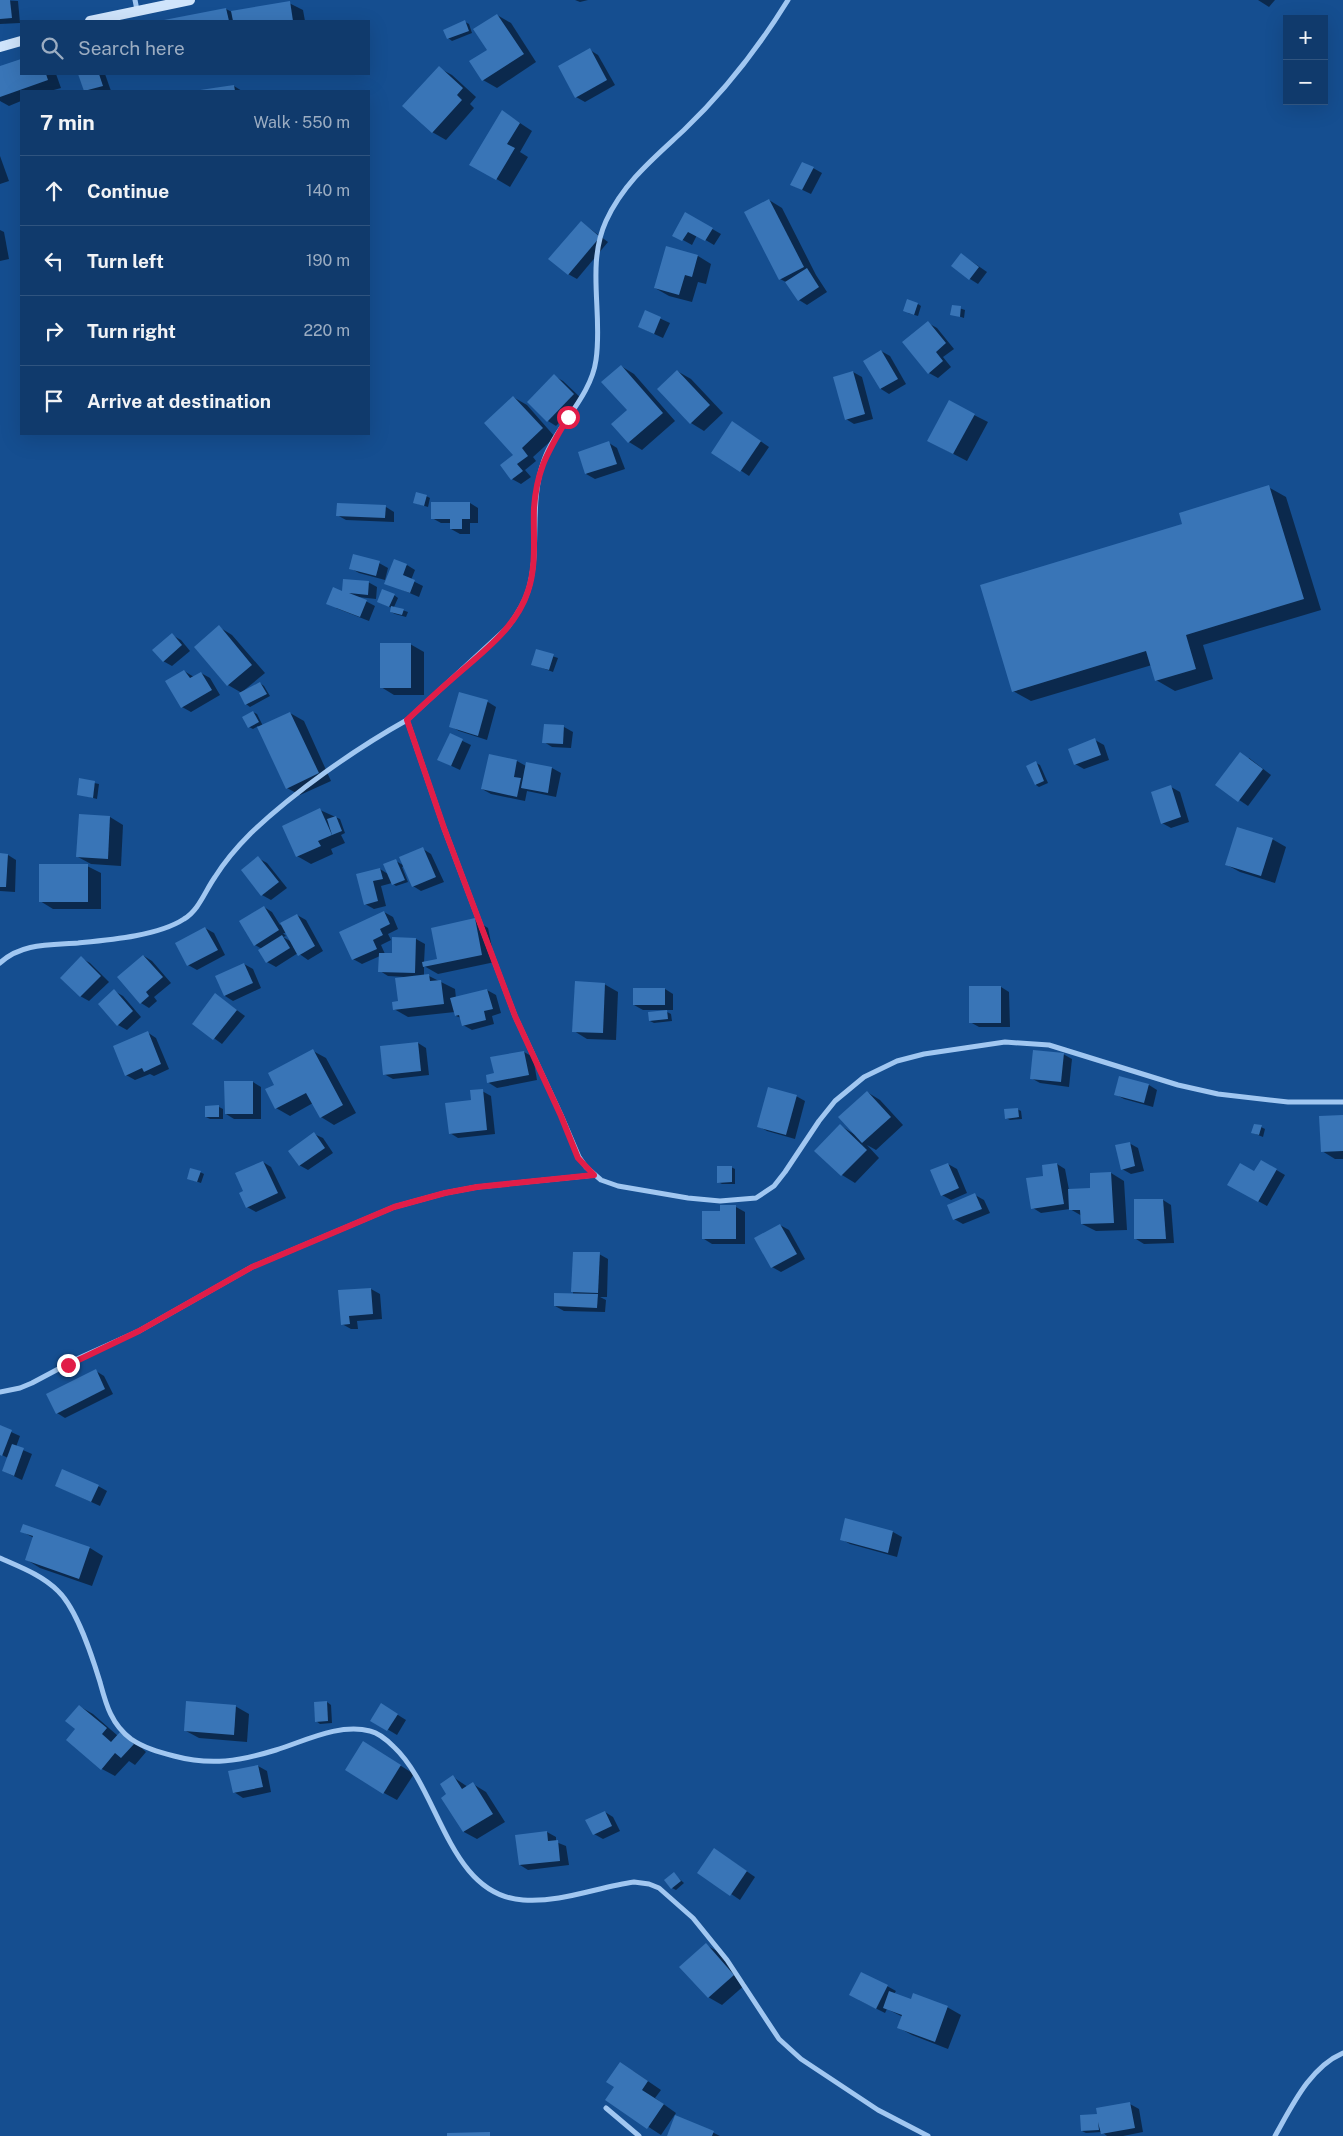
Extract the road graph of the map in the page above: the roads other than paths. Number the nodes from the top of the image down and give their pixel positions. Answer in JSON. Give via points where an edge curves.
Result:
{"nodes":[{"id":1,"x":190,"y":0,"type":"edge"},
{"id":2,"x":788,"y":0,"type":"edge"},
{"id":3,"x":136,"y":5,"type":"edge"},
{"id":4,"x":93,"y":20,"type":"edge"},
{"id":5,"x":20,"y":41,"type":"edge"},
{"id":6,"x":0,"y":47,"type":"edge"},
{"id":7,"x":407,"y":720,"type":"junction"},
{"id":8,"x":0,"y":963,"type":"edge"},
{"id":9,"x":1343,"y":1102,"type":"edge"},
{"id":10,"x":594,"y":1175,"type":"junction"},
{"id":11,"x":0,"y":1392,"type":"edge"},
{"id":12,"x":0,"y":1558,"type":"edge"},
{"id":13,"x":1343,"y":2053,"type":"edge"},
{"id":14,"x":606,"y":2108,"type":"dead end"},
{"id":15,"x":639,"y":2136,"type":"edge"},
{"id":16,"x":928,"y":2136,"type":"edge"},
{"id":17,"x":1275,"y":2136,"type":"edge"}],
"edges":[{"from":1,"to":3,"type":"street"},
{"from":2,"to":7,"type":"street","via":[[741,68],[683,131],[642,168],[616,202],[605,223],[596,268],[596,360],[589,384],[544,458],[534,507],[528,591],[508,627]]},
{"from":3,"to":4,"type":"street"},
{"from":5,"to":6,"type":"street"},
{"from":7,"to":8,"type":"street","via":[[287,802],[251,833],[216,875],[195,911],[184,919],[152,931],[22,949]]},
{"from":7,"to":10,"type":"street","via":[[515,1016],[578,1158]]},
{"from":9,"to":10,"type":"street","via":[[1288,1102],[1218,1094],[1049,1045],[1005,1042],[924,1054],[897,1061],[864,1077],[835,1101],[774,1186],[756,1198],[720,1201],[688,1198],[618,1186]]},
{"from":10,"to":11,"type":"street","via":[[477,1187],[394,1207],[252,1267],[139,1331],[26,1386]]},
{"from":12,"to":16,"type":"street","via":[[42,1578],[65,1599],[82,1631],[110,1714],[132,1740],[175,1756],[214,1763],[343,1730],[370,1731],[384,1738],[410,1764],[463,1864],[490,1891],[503,1897],[537,1900],[634,1882],[659,1888],[693,1918],[727,1960],[780,2039],[800,2059],[878,2110]]},
{"from":13,"to":17,"type":"street","via":[[1322,2066],[1297,2098]]},
{"from":14,"to":15,"type":"street"}]}
